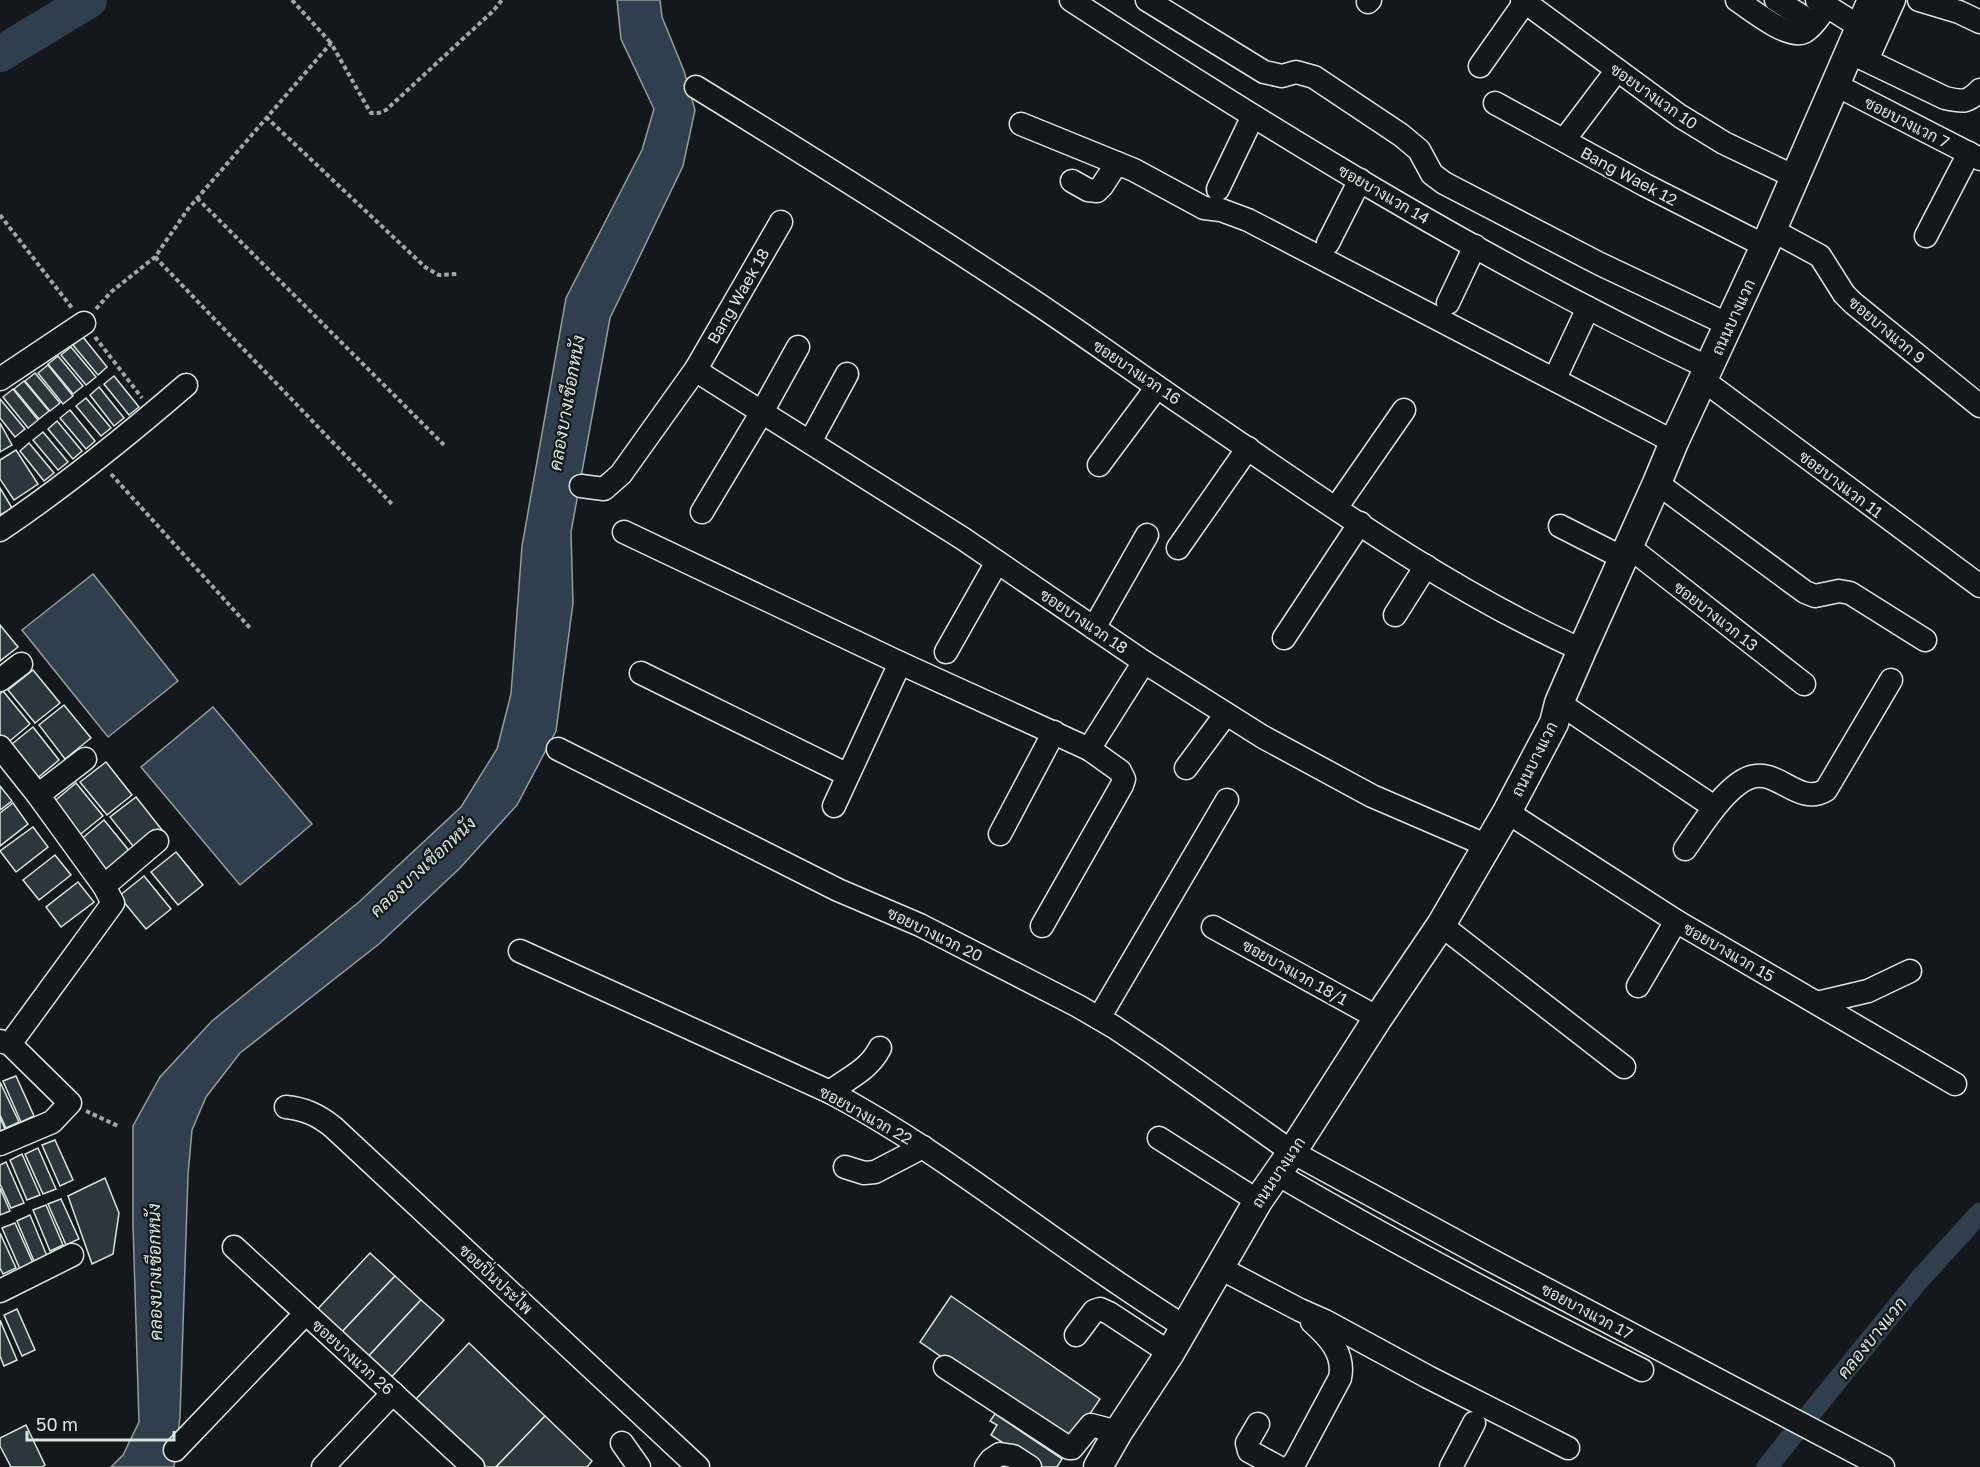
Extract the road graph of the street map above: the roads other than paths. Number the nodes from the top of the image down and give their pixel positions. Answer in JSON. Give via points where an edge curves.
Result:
{"nodes":[{"id":1,"x":1071,"y":0,"type":"edge"},
{"id":2,"x":1147,"y":0,"type":"edge"},
{"id":3,"x":1737,"y":0,"type":"edge"},
{"id":4,"x":1776,"y":0,"type":"edge"},
{"id":5,"x":1872,"y":0,"type":"edge"},
{"id":6,"x":1894,"y":0,"type":"edge"},
{"id":7,"x":1919,"y":0,"type":"edge"},
{"id":8,"x":1523,"y":1,"type":"edge"},
{"id":9,"x":1819,"y":10,"type":"edge"},
{"id":10,"x":1980,"y":22,"type":"edge"},
{"id":11,"x":1858,"y":46,"type":"junction"},
{"id":12,"x":1480,"y":66,"type":"dead end"},
{"id":13,"x":1617,"y":70,"type":"junction"},
{"id":14,"x":1834,"y":84,"type":"junction"},
{"id":15,"x":696,"y":87,"type":"dead end"},
{"id":16,"x":1980,"y":90,"type":"edge"},
{"id":17,"x":1495,"y":103,"type":"dead end"},
{"id":18,"x":1253,"y":116,"type":"junction"},
{"id":19,"x":1021,"y":124,"type":"dead end"},
{"id":20,"x":1571,"y":131,"type":"dead end"},
{"id":21,"x":1975,"y":156,"type":"edge"},
{"id":22,"x":1117,"y":163,"type":"junction"},
{"id":23,"x":1795,"y":177,"type":"junction"},
{"id":24,"x":1360,"y":180,"type":"junction"},
{"id":25,"x":1072,"y":182,"type":"dead end"},
{"id":26,"x":1218,"y":189,"type":"dead end"},
{"id":27,"x":781,"y":222,"type":"dead end"},
{"id":28,"x":1926,"y":236,"type":"dead end"},
{"id":29,"x":1768,"y":238,"type":"junction"},
{"id":30,"x":1328,"y":243,"type":"dead end"},
{"id":31,"x":1475,"y":246,"type":"junction"},
{"id":32,"x":1448,"y":303,"type":"dead end"},
{"id":33,"x":1588,"y":308,"type":"junction"},
{"id":34,"x":84,"y":323,"type":"road end"},
{"id":35,"x":1730,"y":325,"type":"junction"},
{"id":36,"x":798,"y":347,"type":"dead end"},
{"id":37,"x":696,"y":369,"type":"junction"},
{"id":38,"x":848,"y":374,"type":"dead end"},
{"id":39,"x":1557,"y":374,"type":"dead end"},
{"id":40,"x":1706,"y":374,"type":"junction"},
{"id":41,"x":0,"y":379,"type":"edge"},
{"id":42,"x":186,"y":384,"type":"dead end"},
{"id":43,"x":1157,"y":387,"type":"junction"},
{"id":44,"x":1980,"y":405,"type":"edge"},
{"id":45,"x":1404,"y":410,"type":"dead end"},
{"id":46,"x":762,"y":412,"type":"junction"},
{"id":47,"x":810,"y":442,"type":"junction"},
{"id":48,"x":1674,"y":442,"type":"junction"},
{"id":49,"x":1248,"y":448,"type":"junction"},
{"id":50,"x":1099,"y":465,"type":"dead end"},
{"id":51,"x":1657,"y":483,"type":"junction"},
{"id":52,"x":581,"y":486,"type":"dead end"},
{"id":53,"x":1336,"y":508,"type":"junction"},
{"id":54,"x":702,"y":512,"type":"dead end"},
{"id":55,"x":1360,"y":523,"type":"junction"},
{"id":56,"x":1560,"y":526,"type":"dead end"},
{"id":57,"x":0,"y":530,"type":"edge"},
{"id":58,"x":624,"y":532,"type":"dead end"},
{"id":59,"x":1147,"y":535,"type":"dead end"},
{"id":60,"x":1178,"y":548,"type":"dead end"},
{"id":61,"x":1626,"y":553,"type":"junction"},
{"id":62,"x":997,"y":562,"type":"junction"},
{"id":63,"x":1426,"y":566,"type":"junction"},
{"id":64,"x":1980,"y":586,"type":"edge"},
{"id":65,"x":1395,"y":615,"type":"dead end"},
{"id":66,"x":1094,"y":628,"type":"junction"},
{"id":67,"x":1284,"y":638,"type":"dead end"},
{"id":68,"x":1924,"y":640,"type":"dead end"},
{"id":69,"x":1582,"y":650,"type":"junction"},
{"id":70,"x":946,"y":652,"type":"dead end"},
{"id":71,"x":1144,"y":662,"type":"junction"},
{"id":72,"x":900,"y":663,"type":"junction"},
{"id":73,"x":21,"y":664,"type":"dead end"},
{"id":74,"x":641,"y":673,"type":"dead end"},
{"id":75,"x":0,"y":680,"type":"edge"},
{"id":76,"x":1891,"y":680,"type":"dead end"},
{"id":77,"x":1803,"y":684,"type":"dead end"},
{"id":78,"x":1558,"y":704,"type":"junction"},
{"id":79,"x":1226,"y":714,"type":"junction"},
{"id":80,"x":1054,"y":732,"type":"junction"},
{"id":81,"x":0,"y":747,"type":"edge"},
{"id":82,"x":558,"y":748,"type":"dead end"},
{"id":83,"x":1089,"y":749,"type":"junction"},
{"id":84,"x":85,"y":759,"type":"dead end"},
{"id":85,"x":1186,"y":768,"type":"dead end"},
{"id":86,"x":848,"y":775,"type":"junction"},
{"id":87,"x":38,"y":795,"type":"junction"},
{"id":88,"x":1227,"y":800,"type":"dead end"},
{"id":89,"x":834,"y":806,"type":"dead end"},
{"id":90,"x":1714,"y":807,"type":"junction"},
{"id":91,"x":1507,"y":812,"type":"junction"},
{"id":92,"x":1000,"y":834,"type":"dead end"},
{"id":93,"x":157,"y":841,"type":"dead end"},
{"id":94,"x":1488,"y":846,"type":"junction"},
{"id":95,"x":1685,"y":849,"type":"dead end"},
{"id":96,"x":104,"y":886,"type":"junction"},
{"id":97,"x":1676,"y":921,"type":"junction"},
{"id":98,"x":1441,"y":925,"type":"junction"},
{"id":99,"x":1042,"y":926,"type":"dead end"},
{"id":100,"x":1213,"y":927,"type":"dead end"},
{"id":101,"x":520,"y":951,"type":"dead end"},
{"id":102,"x":1910,"y":971,"type":"dead end"},
{"id":103,"x":1638,"y":986,"type":"dead end"},
{"id":104,"x":1817,"y":1003,"type":"junction"},
{"id":105,"x":1099,"y":1018,"type":"junction"},
{"id":106,"x":1378,"y":1018,"type":"junction"},
{"id":107,"x":5,"y":1043,"type":"edge"},
{"id":108,"x":880,"y":1048,"type":"dead end"},
{"id":109,"x":1624,"y":1067,"type":"dead end"},
{"id":110,"x":1955,"y":1084,"type":"dead end"},
{"id":111,"x":830,"y":1092,"type":"junction"},
{"id":112,"x":286,"y":1107,"type":"dead end"},
{"id":113,"x":1159,"y":1138,"type":"dead end"},
{"id":114,"x":0,"y":1144,"type":"edge"},
{"id":115,"x":923,"y":1147,"type":"junction"},
{"id":116,"x":1285,"y":1163,"type":"junction"},
{"id":117,"x":845,"y":1167,"type":"dead end"},
{"id":118,"x":1258,"y":1202,"type":"junction"},
{"id":119,"x":234,"y":1247,"type":"dead end"},
{"id":120,"x":72,"y":1255,"type":"dead end"},
{"id":121,"x":1220,"y":1268,"type":"junction"},
{"id":122,"x":0,"y":1291,"type":"edge"},
{"id":123,"x":1300,"y":1310,"type":"junction"},
{"id":124,"x":305,"y":1314,"type":"junction"},
{"id":125,"x":1185,"y":1327,"type":"junction"},
{"id":126,"x":1076,"y":1335,"type":"dead end"},
{"id":127,"x":1170,"y":1353,"type":"junction"},
{"id":128,"x":945,"y":1367,"type":"dead end"},
{"id":129,"x":1642,"y":1370,"type":"dead end"},
{"id":130,"x":393,"y":1393,"type":"junction"},
{"id":131,"x":1474,"y":1423,"type":"dead end"},
{"id":132,"x":1258,"y":1424,"type":"dead end"},
{"id":133,"x":1118,"y":1432,"type":"junction"},
{"id":134,"x":622,"y":1443,"type":"dead end"},
{"id":135,"x":1568,"y":1448,"type":"dead end"},
{"id":136,"x":175,"y":1450,"type":"dead end"},
{"id":137,"x":1103,"y":1465,"type":"edge"},
{"id":138,"x":323,"y":1467,"type":"edge"},
{"id":139,"x":473,"y":1467,"type":"edge"},
{"id":140,"x":639,"y":1467,"type":"edge"},
{"id":141,"x":698,"y":1467,"type":"edge"},
{"id":142,"x":986,"y":1467,"type":"edge"},
{"id":143,"x":1030,"y":1467,"type":"edge"},
{"id":144,"x":1278,"y":1467,"type":"edge"},
{"id":145,"x":1290,"y":1467,"type":"edge"},
{"id":146,"x":1451,"y":1467,"type":"edge"},
{"id":147,"x":1883,"y":1467,"type":"edge"}],
"edges":[{"from":1,"to":18,"type":"street","name":"ซอยบางแวก 14"},
{"from":2,"to":35,"type":"street","via":[[1264,72],[1282,76],[1296,72],[1314,77],[1410,142],[1432,174],[1444,183],[1600,264]]},
{"from":3,"to":9,"type":"street","via":[[1783,30],[1797,33],[1803,33]]},
{"from":4,"to":9,"type":"street"},
{"from":5,"to":11,"type":"main road","name":"ถนนบางแวก"},
{"from":6,"to":11,"type":"street"},
{"from":7,"to":10,"type":"street"},
{"from":8,"to":12,"type":"street"},
{"from":8,"to":13,"type":"street","name":"ซอยบางแวก 10"},
{"from":9,"to":11,"type":"street"},
{"from":11,"to":14,"type":"main road","name":"ถนนบางแวก"},
{"from":11,"to":16,"type":"street","via":[[1946,98],[1962,102],[1972,99]]},
{"from":13,"to":20,"type":"street"},
{"from":13,"to":23,"type":"street","name":"ซอยบางแวก 10","via":[[1724,143]]},
{"from":14,"to":21,"type":"street","name":"ซอยบางแวก 7"},
{"from":14,"to":23,"type":"main road","name":"ถนนบางแวก"},
{"from":15,"to":43,"type":"street","name":"ซอยบางแวก 16","via":[[880,200]]},
{"from":17,"to":29,"type":"street","name":"Bang Waek 12","via":[[1645,185]]},
{"from":18,"to":24,"type":"street","name":"ซอยบางแวก 14"},
{"from":18,"to":26,"type":"street"},
{"from":19,"to":22,"type":"street"},
{"from":21,"to":28,"type":"street"},
{"from":22,"to":25,"type":"street","via":[[1096,191]]},
{"from":22,"to":48,"type":"street","via":[[1204,208],[1248,220]]},
{"from":23,"to":29,"type":"main road","name":"ถนนบางแวก"},
{"from":24,"to":30,"type":"street"},
{"from":24,"to":31,"type":"street","name":"ซอยบางแวก 14"},
{"from":27,"to":37,"type":"street","name":"Bang Waek 18"},
{"from":29,"to":35,"type":"main road","name":"ถนนบางแวก"},
{"from":29,"to":44,"type":"street","name":"ซอยบางแวก 9","via":[[1820,256],[1853,303]]},
{"from":31,"to":32,"type":"street"},
{"from":31,"to":33,"type":"street","name":"ซอยบางแวก 14"},
{"from":33,"to":39,"type":"street"},
{"from":33,"to":40,"type":"street","name":"ซอยบางแวก 14"},
{"from":34,"to":41,"type":"street"},
{"from":35,"to":40,"type":"main road","name":"ถนนบางแวก"},
{"from":36,"to":46,"type":"street"},
{"from":37,"to":46,"type":"street","name":"ซอยบางแวก 18"},
{"from":37,"to":52,"type":"street","name":"Bang Waek 18","via":[[621,474],[604,489]]},
{"from":38,"to":47,"type":"street"},
{"from":40,"to":48,"type":"main road","name":"ถนนบางแวก"},
{"from":40,"to":64,"type":"street","name":"ซอยบางแวก 11","via":[[1825,473]]},
{"from":42,"to":57,"type":"street","via":[[45,500]]},
{"from":43,"to":49,"type":"street","name":"ซอยบางแวก 16"},
{"from":43,"to":50,"type":"street"},
{"from":45,"to":53,"type":"street"},
{"from":46,"to":47,"type":"street","name":"ซอยบางแวก 18"},
{"from":46,"to":54,"type":"street"},
{"from":47,"to":62,"type":"street","name":"ซอยบางแวก 18"},
{"from":48,"to":51,"type":"main road","name":"ถนนบางแวก"},
{"from":49,"to":53,"type":"street","name":"ซอยบางแวก 16"},
{"from":49,"to":60,"type":"street"},
{"from":51,"to":61,"type":"main road","name":"ถนนบางแวก"},
{"from":51,"to":68,"type":"street","via":[[1805,592],[1815,596],[1850,593]]},
{"from":53,"to":55,"type":"street","name":"ซอยบางแวก 16"},
{"from":55,"to":63,"type":"street","name":"ซอยบางแวก 16"},
{"from":55,"to":67,"type":"street"},
{"from":56,"to":61,"type":"street","name":"ซอยบางแวก 13"},
{"from":58,"to":72,"type":"street"},
{"from":59,"to":66,"type":"street"},
{"from":61,"to":69,"type":"main road","name":"ถนนบางแวก"},
{"from":61,"to":77,"type":"street","name":"ซอยบางแวก 13"},
{"from":62,"to":66,"type":"street","name":"ซอยบางแวก 18"},
{"from":62,"to":70,"type":"street"},
{"from":63,"to":65,"type":"street"},
{"from":63,"to":69,"type":"street","name":"ซอยบางแวก 16","via":[[1492,605]]},
{"from":66,"to":71,"type":"street","name":"ซอยบางแวก 18"},
{"from":69,"to":78,"type":"main road","name":"ถนนบางแวก"},
{"from":71,"to":79,"type":"street","name":"ซอยบางแวก 18"},
{"from":71,"to":83,"type":"street"},
{"from":72,"to":80,"type":"street"},
{"from":72,"to":86,"type":"street"},
{"from":73,"to":75,"type":"street"},
{"from":74,"to":86,"type":"street"},
{"from":76,"to":90,"type":"street","via":[[1826,790],[1811,795],[1766,776],[1752,776]]},
{"from":78,"to":90,"type":"street"},
{"from":78,"to":91,"type":"main road","name":"ถนนบางแวก","via":[[1554,723]]},
{"from":79,"to":85,"type":"street"},
{"from":79,"to":94,"type":"street","name":"ซอยบางแวก 18","via":[[1372,796]]},
{"from":80,"to":83,"type":"street"},
{"from":80,"to":92,"type":"street"},
{"from":81,"to":87,"type":"street"},
{"from":82,"to":105,"type":"street","name":"ซอยบางแวก 20","via":[[838,890],[920,925]]},
{"from":83,"to":99,"type":"street","via":[[1120,771],[1124,779]]},
{"from":84,"to":87,"type":"street"},
{"from":86,"to":89,"type":"street"},
{"from":87,"to":96,"type":"street"},
{"from":88,"to":105,"type":"street"},
{"from":90,"to":95,"type":"street"},
{"from":91,"to":94,"type":"main road","name":"ถนนบางแวก"},
{"from":91,"to":97,"type":"street","name":"ซอยบางแวก 15"},
{"from":93,"to":96,"type":"street"},
{"from":94,"to":98,"type":"main road","name":"ถนนบางแวก"},
{"from":96,"to":107,"type":"street","via":[[113,903]]},
{"from":97,"to":103,"type":"street"},
{"from":97,"to":104,"type":"street","name":"ซอยบางแวก 15"},
{"from":98,"to":106,"type":"main road","name":"ถนนบางแวก"},
{"from":98,"to":109,"type":"street"},
{"from":100,"to":106,"type":"street","name":"ซอยบางแวก 18/1"},
{"from":101,"to":111,"type":"street","name":"ซอยบางแวก 22"},
{"from":102,"to":104,"type":"street","via":[[1868,991]]},
{"from":104,"to":110,"type":"street","name":"ซอยบางแวก 15"},
{"from":105,"to":116,"type":"street","name":"ซอยบางแวก 20","via":[[1154,1054]]},
{"from":106,"to":116,"type":"main road","name":"ถนนบางแวก"},
{"from":107,"to":114,"type":"street","via":[[70,1103],[52,1122]]},
{"from":108,"to":111,"type":"street","via":[[868,1066]]},
{"from":111,"to":115,"type":"street","name":"ซอยบางแวก 22"},
{"from":112,"to":141,"type":"street","name":"ซอยปิ่นประไพ","via":[[317,1115],[333,1127]]},
{"from":113,"to":118,"type":"street"},
{"from":115,"to":117,"type":"street","via":[[875,1172]]},
{"from":115,"to":125,"type":"street","name":"ซอยบางแวก 22"},
{"from":116,"to":118,"type":"main road","name":"ถนนบางแวก"},
{"from":116,"to":129,"type":"street","via":[[1432,1263]]},
{"from":116,"to":147,"type":"street","name":"ซอยบางแวก 17","via":[[1486,1258]]},
{"from":118,"to":121,"type":"main road","name":"ถนนบางแวก"},
{"from":119,"to":124,"type":"street","name":"ซอยบางแวก 26"},
{"from":120,"to":122,"type":"street"},
{"from":121,"to":123,"type":"street"},
{"from":121,"to":125,"type":"main road","name":"ถนนบางแวก"},
{"from":123,"to":135,"type":"street"},
{"from":123,"to":145,"type":"street","via":[[1324,1332],[1337,1350],[1342,1368]]},
{"from":124,"to":130,"type":"street","name":"ซอยบางแวก 26"},
{"from":124,"to":136,"type":"street"},
{"from":125,"to":127,"type":"main road","name":"ถนนบางแวก"},
{"from":126,"to":127,"type":"street","via":[[1094,1311],[1101,1309]]},
{"from":127,"to":133,"type":"main road","name":"ถนนบางแวก"},
{"from":128,"to":133,"type":"street","via":[[1069,1448],[1077,1444],[1091,1425]]},
{"from":130,"to":138,"type":"street"},
{"from":130,"to":139,"type":"street","name":"ซอยบางแวก 26"},
{"from":131,"to":146,"type":"street"},
{"from":132,"to":144,"type":"street","via":[[1247,1443],[1249,1451]]},
{"from":133,"to":137,"type":"main road","name":"ถนนบางแวก"},
{"from":134,"to":140,"type":"street"},
{"from":142,"to":143,"type":"street","via":[[1000,1454],[1013,1456]]}]}
